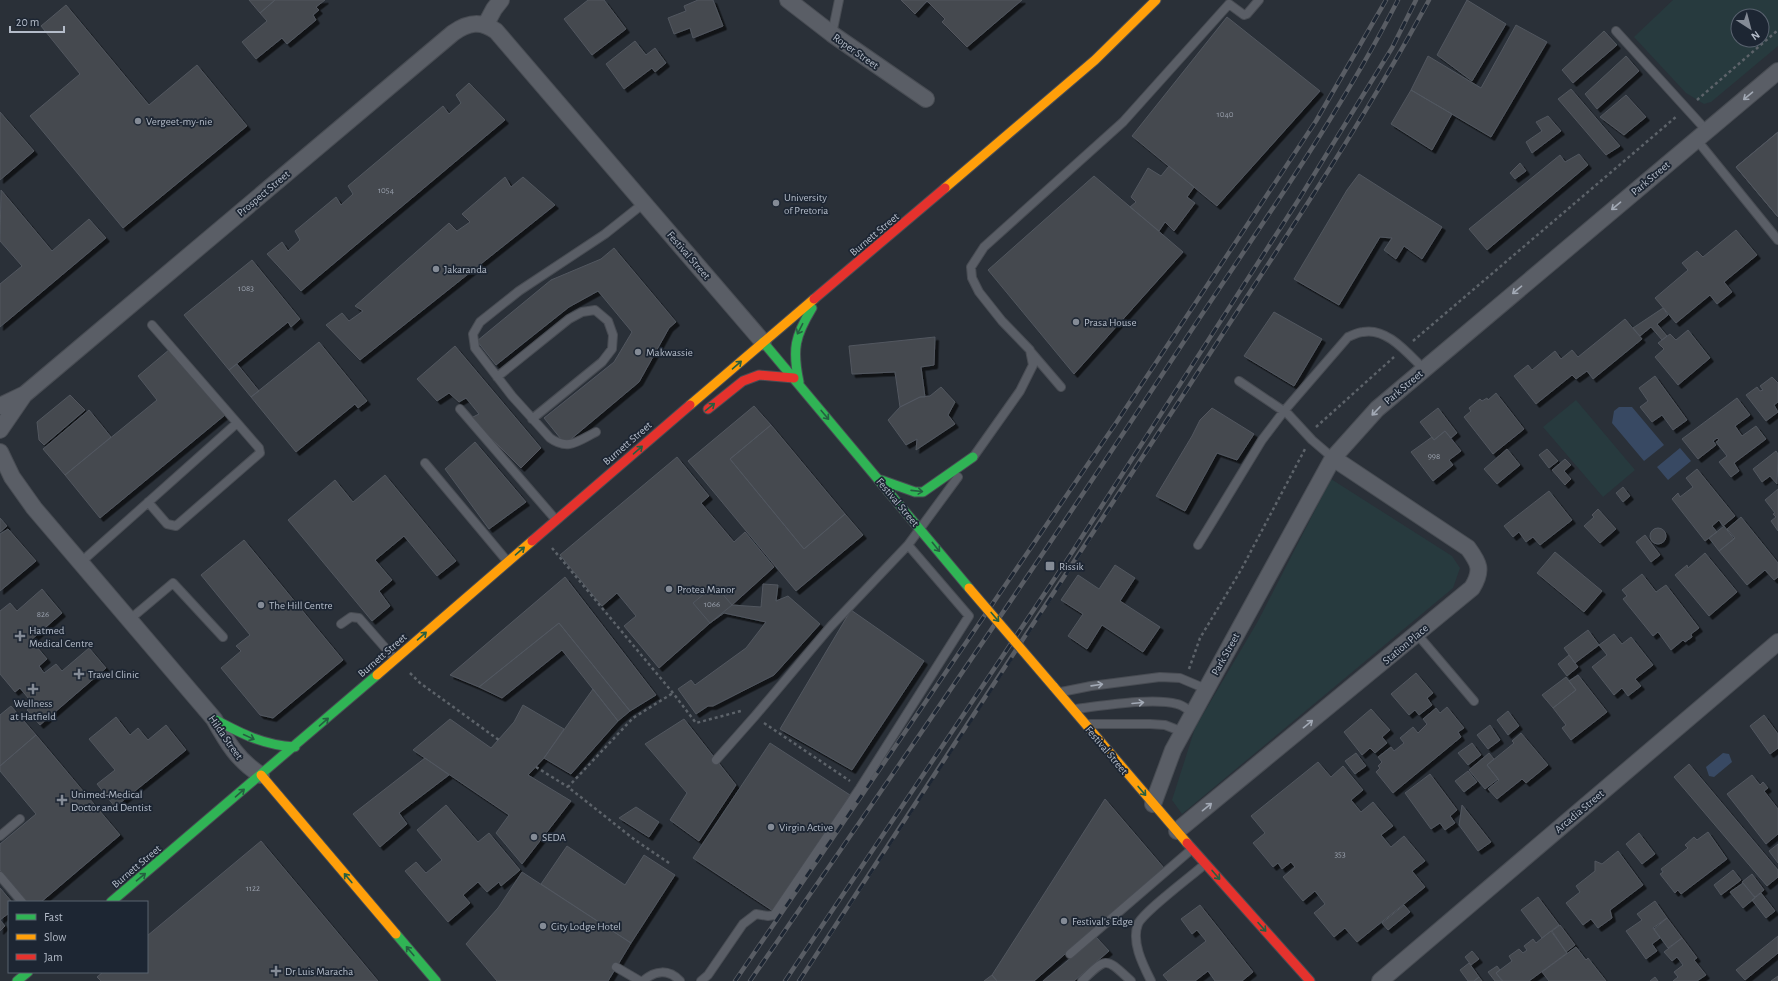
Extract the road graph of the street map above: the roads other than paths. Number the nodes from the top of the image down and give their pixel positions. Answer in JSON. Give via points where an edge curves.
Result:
{"nodes":[{"id":1,"x":501,"y":0,"type":"edge"},
{"id":2,"x":788,"y":0,"type":"edge"},
{"id":3,"x":839,"y":0,"type":"edge"},
{"id":4,"x":1156,"y":0,"type":"edge"},
{"id":5,"x":1259,"y":0,"type":"edge"},
{"id":6,"x":486,"y":24,"type":"junction"},
{"id":7,"x":1616,"y":31,"type":"dead end"},
{"id":8,"x":832,"y":34,"type":"junction"},
{"id":9,"x":1778,"y":71,"type":"edge"},
{"id":10,"x":926,"y":99,"type":"dead end"},
{"id":11,"x":1701,"y":135,"type":"junction"},
{"id":12,"x":644,"y":203,"type":"junction"},
{"id":13,"x":1778,"y":240,"type":"edge"},
{"id":14,"x":820,"y":295,"type":"junction"},
{"id":15,"x":152,"y":325,"type":"dead end"},
{"id":16,"x":763,"y":342,"type":"junction"},
{"id":17,"x":1030,"y":350,"type":"junction"},
{"id":18,"x":1424,"y":369,"type":"junction"},
{"id":19,"x":497,"y":377,"type":"junction"},
{"id":20,"x":1239,"y":381,"type":"dead end"},
{"id":21,"x":797,"y":382,"type":"junction"},
{"id":22,"x":1062,"y":387,"type":"dead end"},
{"id":23,"x":25,"y":394,"type":"junction"},
{"id":24,"x":0,"y":406,"type":"edge"},
{"id":25,"x":460,"y":409,"type":"dead end"},
{"id":26,"x":1284,"y":411,"type":"junction"},
{"id":27,"x":700,"y":415,"type":"dead end"},
{"id":28,"x":532,"y":419,"type":"junction"},
{"id":29,"x":237,"y":423,"type":"junction"},
{"id":30,"x":0,"y":430,"type":"edge"},
{"id":31,"x":596,"y":432,"type":"dead end"},
{"id":32,"x":0,"y":452,"type":"edge"},
{"id":33,"x":973,"y":457,"type":"junction"},
{"id":34,"x":1333,"y":458,"type":"junction"},
{"id":35,"x":425,"y":463,"type":"dead end"},
{"id":36,"x":637,"y":463,"type":"dead end"},
{"id":37,"x":608,"y":475,"type":"junction"},
{"id":38,"x":0,"y":478,"type":"edge"},
{"id":39,"x":880,"y":480,"type":"junction"},
{"id":40,"x":148,"y":502,"type":"junction"},
{"id":41,"x":34,"y":508,"type":"junction"},
{"id":42,"x":556,"y":520,"type":"junction"},
{"id":43,"x":920,"y":528,"type":"junction"},
{"id":44,"x":908,"y":545,"type":"junction"},
{"id":45,"x":1198,"y":545,"type":"dead end"},
{"id":46,"x":508,"y":562,"type":"junction"},
{"id":47,"x":80,"y":563,"type":"junction"},
{"id":48,"x":129,"y":620,"type":"junction"},
{"id":49,"x":341,"y":624,"type":"dead end"},
{"id":50,"x":1417,"y":634,"type":"junction"},
{"id":51,"x":223,"y":637,"type":"dead end"},
{"id":52,"x":1778,"y":642,"type":"edge"},
{"id":53,"x":396,"y":659,"type":"junction"},
{"id":54,"x":1206,"y":689,"type":"junction"},
{"id":55,"x":1056,"y":690,"type":"junction"},
{"id":56,"x":1474,"y":701,"type":"dead end"},
{"id":57,"x":1072,"y":709,"type":"junction"},
{"id":58,"x":1193,"y":713,"type":"junction"},
{"id":59,"x":214,"y":719,"type":"junction"},
{"id":60,"x":1085,"y":724,"type":"junction"},
{"id":61,"x":1183,"y":732,"type":"junction"},
{"id":62,"x":294,"y":747,"type":"junction"},
{"id":63,"x":716,"y":760,"type":"dead end"},
{"id":64,"x":261,"y":775,"type":"junction"},
{"id":65,"x":1153,"y":804,"type":"junction"},
{"id":66,"x":20,"y":819,"type":"dead end"},
{"id":67,"x":1177,"y":832,"type":"junction"},
{"id":68,"x":0,"y":836,"type":"edge"},
{"id":69,"x":1192,"y":848,"type":"junction"},
{"id":70,"x":1206,"y":864,"type":"junction"},
{"id":71,"x":0,"y":876,"type":"edge"},
{"id":72,"x":21,"y":901,"type":"edge"},
{"id":73,"x":112,"y":901,"type":"edge"},
{"id":74,"x":1070,"y":954,"type":"dead end"},
{"id":75,"x":616,"y":967,"type":"dead end"},
{"id":76,"x":27,"y":973,"type":"edge"},
{"id":77,"x":707,"y":978,"type":"edge"},
{"id":78,"x":17,"y":981,"type":"edge"},
{"id":79,"x":436,"y":981,"type":"edge"},
{"id":80,"x":640,"y":981,"type":"edge"},
{"id":81,"x":644,"y":981,"type":"edge"},
{"id":82,"x":680,"y":981,"type":"edge"},
{"id":83,"x":700,"y":981,"type":"edge"},
{"id":84,"x":1082,"y":981,"type":"edge"},
{"id":85,"x":1131,"y":981,"type":"edge"},
{"id":86,"x":1151,"y":981,"type":"edge"},
{"id":87,"x":1310,"y":981,"type":"edge"},
{"id":88,"x":1380,"y":981,"type":"edge"}],
"edges":[{"from":1,"to":6,"type":"street"},
{"from":2,"to":8,"type":"street","name":"Roper Street"},
{"from":3,"to":8,"type":"lane"},
{"from":4,"to":14,"type":"street","name":"Burnett Street","via":[[1095,60]]},
{"from":5,"to":17,"type":"lane","via":[[1244,15],[1229,4],[1123,122],[977,255],[971,267],[972,278],[979,292]]},
{"from":6,"to":12,"type":"street","name":"Festival Street","via":[[496,30]]},
{"from":6,"to":23,"type":"street","name":"Prospect Street","via":[[477,23],[453,33]]},
{"from":7,"to":11,"type":"lane"},
{"from":8,"to":10,"type":"street","name":"Roper Street"},
{"from":9,"to":11,"type":"street","name":"Park Street","one_way":true},
{"from":11,"to":13,"type":"lane"},
{"from":11,"to":18,"type":"street","name":"Park Street","one_way":true},
{"from":12,"to":16,"type":"street","name":"Festival Street"},
{"from":12,"to":19,"type":"lane","via":[[605,234],[519,291],[480,322],[473,334],[474,348]]},
{"from":14,"to":16,"type":"street","name":"Burnett Street"},
{"from":14,"to":21,"type":"street","one_way":true,"via":[[798,331],[793,346]]},
{"from":15,"to":29,"type":"lane"},
{"from":16,"to":21,"type":"street","name":"Festival Street"},
{"from":37,"to":16,"type":"street","name":"Burnett Street","one_way":true},
{"from":17,"to":22,"type":"lane"},
{"from":17,"to":33,"type":"lane","via":[[1033,365],[1020,391]]},
{"from":18,"to":26,"type":"lane","via":[[1379,332],[1363,331],[1348,337]]},
{"from":18,"to":34,"type":"street","name":"Park Street","one_way":true,"via":[[1377,409]]},
{"from":19,"to":28,"type":"lane"},
{"from":19,"to":28,"type":"lane","via":[[569,319],[582,312],[596,310],[608,321],[613,335],[612,349],[602,362]]},
{"from":20,"to":26,"type":"lane"},
{"from":27,"to":21,"type":"street","one_way":true,"via":[[743,381],[759,375]]},
{"from":21,"to":39,"type":"street","name":"Festival Street","one_way":true},
{"from":23,"to":24,"type":"street","name":"Prospect Street"},
{"from":23,"to":30,"type":"street","name":"Prospect Street"},
{"from":25,"to":42,"type":"lane"},
{"from":26,"to":34,"type":"lane"},
{"from":26,"to":45,"type":"lane","via":[[1262,440]]},
{"from":28,"to":31,"type":"lane","via":[[550,438],[566,445],[576,443]]},
{"from":29,"to":40,"type":"lane"},
{"from":29,"to":40,"type":"lane","via":[[259,448],[258,457],[176,526],[167,524]]},
{"from":32,"to":41,"type":"street","name":"Hilda Street","via":[[12,477]]},
{"from":39,"to":33,"type":"street","one_way":true,"via":[[923,492]]},
{"from":33,"to":43,"type":"lane"},
{"from":34,"to":50,"type":"street","name":"Station Place","via":[[1468,548],[1478,562],[1478,577],[1472,588]]},
{"from":34,"to":54,"type":"street","name":"Park Street"},
{"from":35,"to":46,"type":"lane"},
{"from":36,"to":37,"type":"street"},
{"from":37,"to":42,"type":"street","name":"Burnett Street"},
{"from":38,"to":41,"type":"street","name":"Hilda Street"},
{"from":39,"to":43,"type":"street","name":"Festival Street"},
{"from":40,"to":47,"type":"lane"},
{"from":41,"to":47,"type":"street","name":"Hilda Street"},
{"from":46,"to":42,"type":"street","name":"Burnett Street","one_way":true},
{"from":43,"to":44,"type":"lane"},
{"from":43,"to":55,"type":"street","name":"Festival Street","one_way":true,"bridge":true},
{"from":44,"to":63,"type":"lane","via":[[831,626]]},
{"from":44,"to":77,"type":"lane","via":[[970,616],[860,788],[774,915],[756,914],[743,924]]},
{"from":53,"to":46,"type":"street","name":"Burnett Street","one_way":true},
{"from":47,"to":48,"type":"street","name":"Hilda Street"},
{"from":48,"to":51,"type":"lane","via":[[173,583]]},
{"from":48,"to":59,"type":"street","name":"Hilda Street"},
{"from":49,"to":53,"type":"lane","via":[[351,617],[359,618]]},
{"from":50,"to":56,"type":"lane"},
{"from":67,"to":50,"type":"street","name":"Station Place","one_way":true},
{"from":52,"to":88,"type":"street","name":"Arcadia Street"},
{"from":62,"to":53,"type":"street","name":"Burnett Street","one_way":true},
{"from":55,"to":54,"type":"lane","one_way":true,"via":[[1160,677],[1180,678]]},
{"from":54,"to":58,"type":"street","name":"Park Street"},
{"from":55,"to":57,"type":"street","name":"Festival Street"},
{"from":57,"to":58,"type":"lane","one_way":true,"via":[[1151,701],[1179,704]]},
{"from":57,"to":60,"type":"street","name":"Festival Street"},
{"from":58,"to":61,"type":"street","name":"Park Street"},
{"from":59,"to":62,"type":"street","one_way":true,"via":[[249,738],[277,746]]},
{"from":59,"to":64,"type":"street","name":"Hilda Street","via":[[227,744],[246,766]]},
{"from":60,"to":61,"type":"lane","via":[[1166,725]]},
{"from":60,"to":65,"type":"street","name":"Festival Street","one_way":true},
{"from":61,"to":65,"type":"street","name":"Park Street","via":[[1173,750]]},
{"from":62,"to":64,"type":"street","name":"Burnett Street"},
{"from":73,"to":64,"type":"street","name":"Burnett Street","one_way":true},
{"from":79,"to":64,"type":"street","name":"Hilda Street","one_way":true},
{"from":65,"to":67,"type":"street","name":"Festival Street"},
{"from":66,"to":68,"type":"lane"},
{"from":67,"to":69,"type":"street","name":"Festival Street"},
{"from":69,"to":70,"type":"street","name":"Festival Street"},
{"from":69,"to":74,"type":"lane"},
{"from":70,"to":86,"type":"lane","via":[[1148,912],[1138,924],[1136,936],[1140,958]]},
{"from":70,"to":87,"type":"street","name":"Festival Street","one_way":true},
{"from":71,"to":72,"type":"lane"},
{"from":75,"to":80,"type":"lane"},
{"from":76,"to":78,"type":"street"},
{"from":77,"to":83,"type":"lane"},
{"from":81,"to":82,"type":"lane","via":[[654,973],[663,972],[673,974]]},
{"from":84,"to":85,"type":"lane","via":[[1100,964],[1106,962],[1112,964]]}]}
